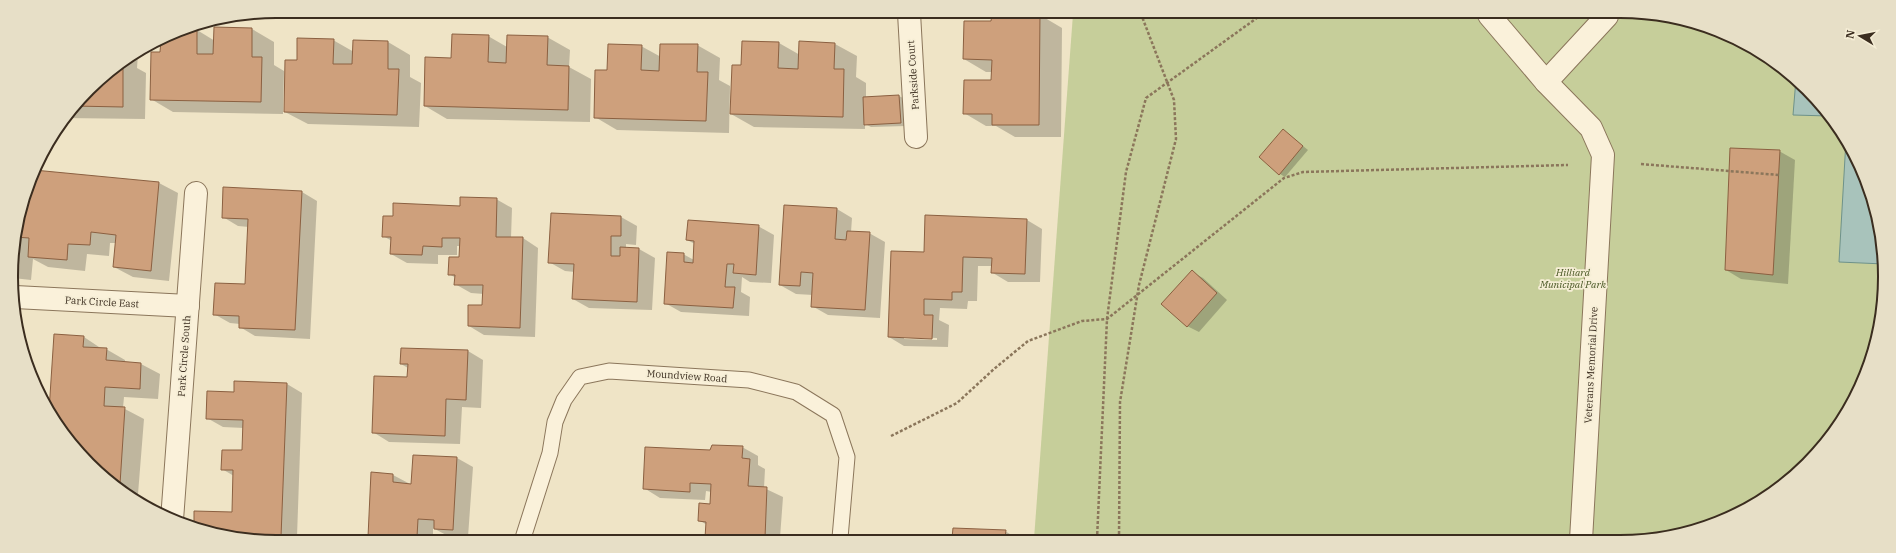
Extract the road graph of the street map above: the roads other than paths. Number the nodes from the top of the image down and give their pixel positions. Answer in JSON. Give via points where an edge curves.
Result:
{"nodes":[{"id":1,"x":909,"y":18,"type":"edge"},
{"id":2,"x":1492,"y":18,"type":"edge"},
{"id":3,"x":1605,"y":18,"type":"edge"},
{"id":4,"x":1546,"y":82,"type":"junction"},
{"id":5,"x":916,"y":136,"type":"dead end"},
{"id":6,"x":196,"y":193,"type":"dead end"},
{"id":7,"x":19,"y":296,"type":"edge"},
{"id":8,"x":188,"y":306,"type":"junction"},
{"id":9,"x":173,"y":513,"type":"edge"},
{"id":10,"x":524,"y":535,"type":"edge"},
{"id":11,"x":840,"y":535,"type":"edge"},
{"id":12,"x":1581,"y":535,"type":"edge"}],
"edges":[{"from":1,"to":5,"type":"street","name":"Parkside Court"},
{"from":2,"to":4,"type":"street","name":"Veterans Memorial Drive"},
{"from":3,"to":4,"type":"street"},
{"from":4,"to":12,"type":"street","name":"Veterans Memorial Drive","via":[[1591,128],[1603,155]]},
{"from":6,"to":8,"type":"street","name":"Park Circle South"},
{"from":7,"to":8,"type":"street","name":"Park Circle East"},
{"from":8,"to":9,"type":"street","name":"Park Circle South"},
{"from":10,"to":11,"type":"lane","name":"Moundview Road","via":[[550,453],[555,422],[564,400],[580,377],[609,371],[749,380],[796,392],[833,415],[847,457]]}]}
